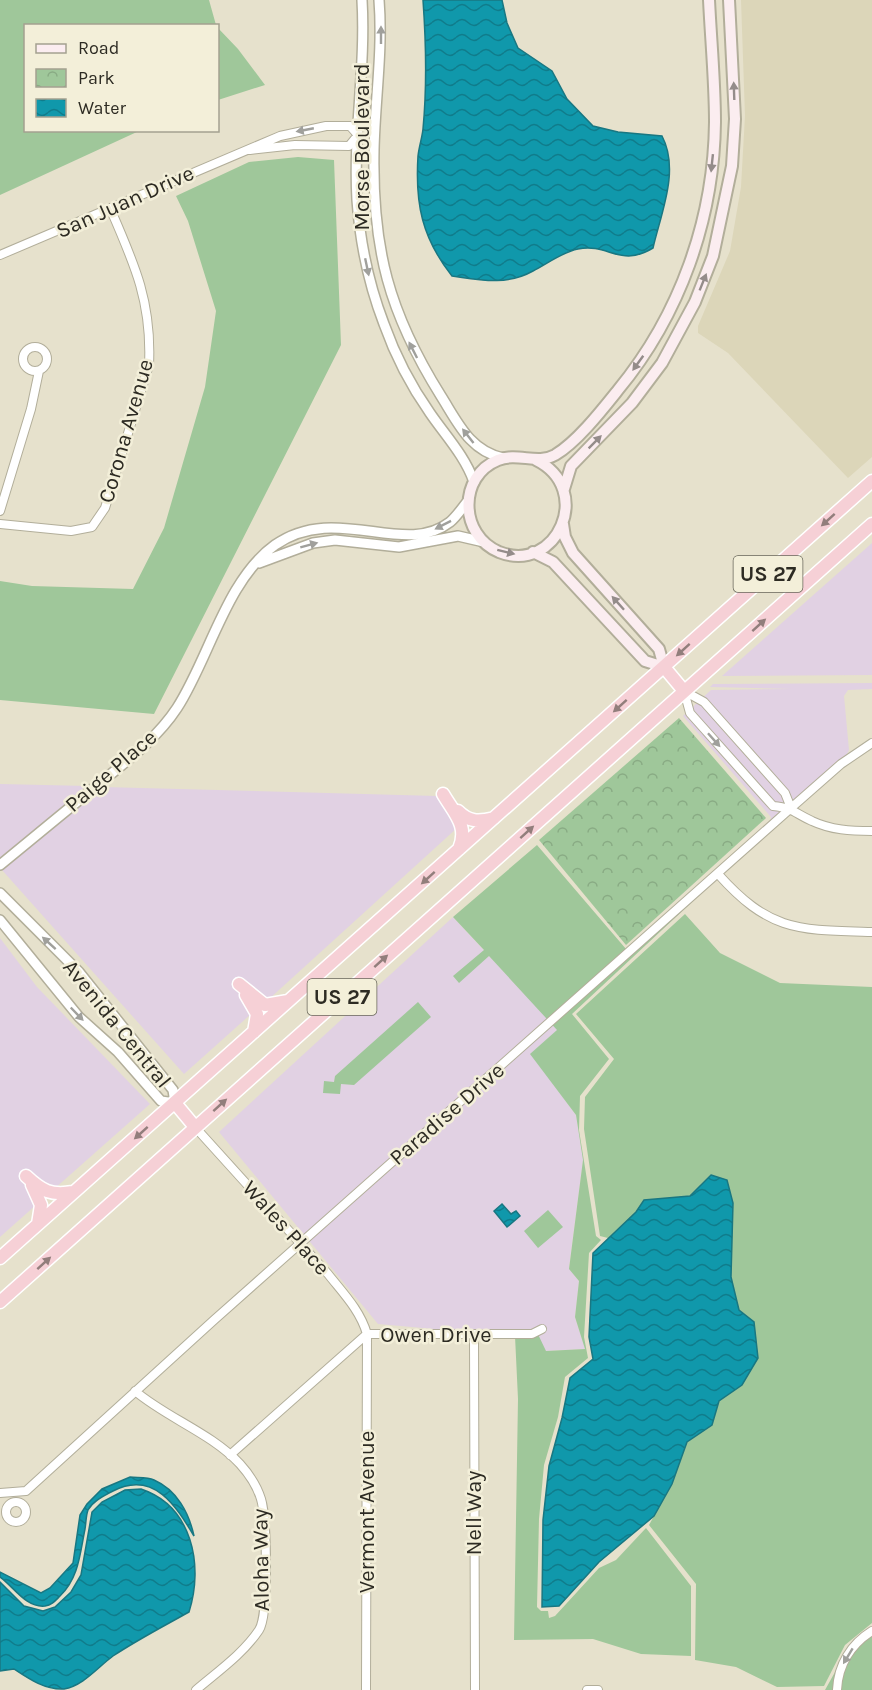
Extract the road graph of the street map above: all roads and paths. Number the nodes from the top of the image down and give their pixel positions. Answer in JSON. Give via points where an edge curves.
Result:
{"nodes":[{"id":1,"x":362,"y":0,"type":"edge"},
{"id":2,"x":379,"y":0,"type":"edge"},
{"id":3,"x":709,"y":0,"type":"edge"},
{"id":4,"x":729,"y":0,"type":"edge"},
{"id":5,"x":358,"y":135,"type":"junction"},
{"id":6,"x":375,"y":137,"type":"junction"},
{"id":7,"x":250,"y":150,"type":"junction"},
{"id":8,"x":110,"y":208,"type":"junction"},
{"id":9,"x":704,"y":213,"type":"junction"},
{"id":10,"x":723,"y":217,"type":"junction"},
{"id":11,"x":0,"y":255,"type":"edge"},
{"id":12,"x":658,"y":333,"type":"junction"},
{"id":13,"x":675,"y":341,"type":"junction"},
{"id":14,"x":39,"y":371,"type":"dead end"},
{"id":15,"x":444,"y":400,"type":"junction"},
{"id":16,"x":428,"y":410,"type":"junction"},
{"id":17,"x":503,"y":458,"type":"junction"},
{"id":18,"x":536,"y":460,"type":"junction"},
{"id":19,"x":872,"y":481,"type":"edge"},
{"id":20,"x":474,"y":482,"type":"junction"},
{"id":21,"x":564,"y":489,"type":"junction"},
{"id":22,"x":468,"y":501,"type":"junction"},
{"id":23,"x":0,"y":511,"type":"edge"},
{"id":24,"x":0,"y":524,"type":"edge"},
{"id":25,"x":563,"y":524,"type":"junction"},
{"id":26,"x":872,"y":524,"type":"edge"},
{"id":27,"x":484,"y":542,"type":"junction"},
{"id":28,"x":533,"y":552,"type":"junction"},
{"id":29,"x":254,"y":565,"type":"junction"},
{"id":30,"x":664,"y":667,"type":"junction"},
{"id":31,"x":684,"y":692,"type":"junction"},
{"id":32,"x":872,"y":743,"type":"edge"},
{"id":33,"x":791,"y":808,"type":"junction"},
{"id":34,"x":495,"y":818,"type":"junction"},
{"id":35,"x":872,"y":831,"type":"edge"},
{"id":36,"x":458,"y":851,"type":"junction"},
{"id":37,"x":0,"y":865,"type":"edge"},
{"id":38,"x":718,"y":874,"type":"junction"},
{"id":39,"x":0,"y":893,"type":"edge"},
{"id":40,"x":0,"y":920,"type":"edge"},
{"id":41,"x":872,"y":932,"type":"edge"},
{"id":42,"x":289,"y":1001,"type":"junction"},
{"id":43,"x":254,"y":1032,"type":"junction"},
{"id":44,"x":132,"y":1040,"type":"junction"},
{"id":45,"x":118,"y":1052,"type":"junction"},
{"id":46,"x":175,"y":1103,"type":"junction"},
{"id":47,"x":195,"y":1127,"type":"junction"},
{"id":48,"x":74,"y":1192,"type":"junction"},
{"id":49,"x":38,"y":1225,"type":"junction"},
{"id":50,"x":299,"y":1245,"type":"junction"},
{"id":51,"x":0,"y":1258,"type":"edge"},
{"id":52,"x":0,"y":1302,"type":"edge"},
{"id":53,"x":542,"y":1329,"type":"dead end"},
{"id":54,"x":367,"y":1334,"type":"junction"},
{"id":55,"x":474,"y":1336,"type":"junction"},
{"id":56,"x":135,"y":1391,"type":"junction"},
{"id":57,"x":230,"y":1455,"type":"junction"},
{"id":58,"x":26,"y":1491,"type":"junction"},
{"id":59,"x":0,"y":1493,"type":"edge"},
{"id":60,"x":20,"y":1503,"type":"dead end"},
{"id":61,"x":872,"y":1631,"type":"edge"},
{"id":62,"x":196,"y":1690,"type":"edge"},
{"id":63,"x":366,"y":1690,"type":"edge"},
{"id":64,"x":475,"y":1690,"type":"edge"},
{"id":65,"x":587,"y":1690,"type":"edge"},
{"id":66,"x":597,"y":1690,"type":"edge"},
{"id":67,"x":837,"y":1690,"type":"edge"}],
"edges":[{"from":1,"to":5,"type":"street","name":"Morse Boulevard"},
{"from":6,"to":2,"type":"street","name":"Morse Boulevard","one_way":true,"via":[[381,68]]},
{"from":3,"to":9,"type":"main road","one_way":true,"via":[[715,122]]},
{"from":10,"to":4,"type":"main road","one_way":true,"via":[[735,119]]},
{"from":5,"to":6,"type":"street"},
{"from":5,"to":7,"type":"street","name":"San Juan Drive","via":[[349,146]]},
{"from":5,"to":7,"type":"street","name":"San Juan Drive","one_way":true,"via":[[350,126],[326,126],[298,130]]},
{"from":5,"to":16,"type":"street","name":"Morse Boulevard","one_way":true,"via":[[357,198],[371,287],[397,355]]},
{"from":15,"to":6,"type":"street","name":"Morse Boulevard","one_way":true,"via":[[414,352],[387,283],[374,192]]},
{"from":7,"to":8,"type":"street","name":"San Juan Drive"},
{"from":8,"to":11,"type":"street","name":"San Juan Drive"},
{"from":8,"to":24,"type":"street","name":"Corona Avenue","via":[[147,307],[149,365],[105,508],[92,527],[70,531]]},
{"from":9,"to":10,"type":"main road"},
{"from":9,"to":12,"type":"main road","via":[[696,246]]},
{"from":13,"to":10,"type":"main road","one_way":true,"via":[[709,265]]},
{"from":12,"to":13,"type":"main road"},
{"from":12,"to":18,"type":"main road","one_way":true,"via":[[621,387],[583,429],[558,453]]},
{"from":21,"to":13,"type":"main road","one_way":true,"via":[[571,466],[632,403]]},
{"from":14,"to":23,"type":"street"},
{"from":15,"to":16,"type":"street"},
{"from":17,"to":15,"type":"street","name":"Morse Boulevard","one_way":true,"via":[[480,450]]},
{"from":16,"to":20,"type":"street","name":"Morse Boulevard","via":[[466,463]]},
{"from":17,"to":18,"type":"main road","via":[[520,456]]},
{"from":17,"to":20,"type":"main road","via":[[486,467]]},
{"from":18,"to":21,"type":"main road","via":[[553,472]]},
{"from":19,"to":30,"type":"highway","number":"US 27","one_way":true},
{"from":20,"to":22,"type":"main road"},
{"from":21,"to":25,"type":"main road"},
{"from":22,"to":27,"type":"main road","via":[[470,521]]},
{"from":22,"to":29,"type":"street","name":"Paige Place","one_way":true,"via":[[450,522],[420,534],[336,526],[307,530],[275,545]]},
{"from":25,"to":28,"type":"main road","via":[[549,543]]},
{"from":30,"to":25,"type":"main road","one_way":true,"via":[[659,649],[569,547]]},
{"from":31,"to":26,"type":"highway","number":"US 27","one_way":true},
{"from":27,"to":28,"type":"main road","one_way":true,"via":[[507,554]]},
{"from":29,"to":27,"type":"street","one_way":true,"via":[[313,543],[335,540],[399,548],[458,536]]},
{"from":28,"to":30,"type":"main road","via":[[553,561],[645,661]]},
{"from":29,"to":37,"type":"street","name":"Paige Place","via":[[230,602],[176,709],[147,744]]},
{"from":30,"to":31,"type":"highway"},
{"from":30,"to":34,"type":"highway","number":"US 27","one_way":true},
{"from":31,"to":33,"type":"street","via":[[704,702],[785,793]]},
{"from":31,"to":33,"type":"street","one_way":true,"via":[[690,713],[773,806]]},
{"from":47,"to":31,"type":"highway","number":"US 27","one_way":true},
{"from":32,"to":33,"type":"street","name":"Paradise Drive","via":[[841,764]]},
{"from":33,"to":35,"type":"street","via":[[826,826]]},
{"from":33,"to":38,"type":"street","name":"Paradise Drive"},
{"from":34,"to":36,"type":"highway","number":"US 27"},
{"from":34,"to":36,"type":"highway","via":[[466,819],[442,794],[462,825],[464,834]]},
{"from":36,"to":42,"type":"highway","number":"US 27","one_way":true},
{"from":38,"to":41,"type":"street","via":[[751,908],[778,922],[817,932]]},
{"from":38,"to":50,"type":"street","name":"Paradise Drive"},
{"from":44,"to":39,"type":"street","name":"Avenida Central","one_way":true,"via":[[79,972]]},
{"from":40,"to":45,"type":"street","name":"Avenida Central","one_way":true,"via":[[73,1010]]},
{"from":42,"to":43,"type":"highway","number":"US 27"},
{"from":42,"to":43,"type":"highway","via":[[265,1005],[238,984],[257,1014]]},
{"from":43,"to":46,"type":"highway","number":"US 27"},
{"from":44,"to":45,"type":"street"},
{"from":44,"to":46,"type":"street","name":"Avenida Central","via":[[173,1090]]},
{"from":45,"to":46,"type":"street","name":"Avenida Central","via":[[161,1101]]},
{"from":46,"to":47,"type":"highway"},
{"from":46,"to":48,"type":"highway","number":"US 27","one_way":true},
{"from":47,"to":50,"type":"street","name":"Wales Place"},
{"from":52,"to":47,"type":"highway","number":"US 27","one_way":true},
{"from":48,"to":49,"type":"highway","number":"US 27"},
{"from":48,"to":49,"type":"highway","via":[[52,1195],[26,1176],[42,1204]]},
{"from":49,"to":51,"type":"highway","number":"US 27"},
{"from":50,"to":54,"type":"street","name":"Wales Place","via":[[349,1299]]},
{"from":50,"to":56,"type":"street","name":"Paradise Drive"},
{"from":53,"to":55,"type":"street","name":"Owen Drive","via":[[532,1334]]},
{"from":54,"to":55,"type":"street","name":"Owen Drive"},
{"from":54,"to":57,"type":"street","name":"Owen Drive"},
{"from":54,"to":63,"type":"street","name":"Vermont Avenue"},
{"from":55,"to":64,"type":"street","name":"Nell Way"},
{"from":56,"to":57,"type":"street","name":"Aloha Way","via":[[156,1409]]},
{"from":56,"to":58,"type":"street","name":"Paradise Drive"},
{"from":57,"to":62,"type":"street","name":"Aloha Way","via":[[255,1485],[263,1510],[263,1610],[259,1630]]},
{"from":58,"to":59,"type":"street"},
{"from":58,"to":60,"type":"street","name":"Paradise Drive"},
{"from":61,"to":67,"type":"street","one_way":true,"via":[[849,1651]]},
{"from":65,"to":66,"type":"street"}]}
